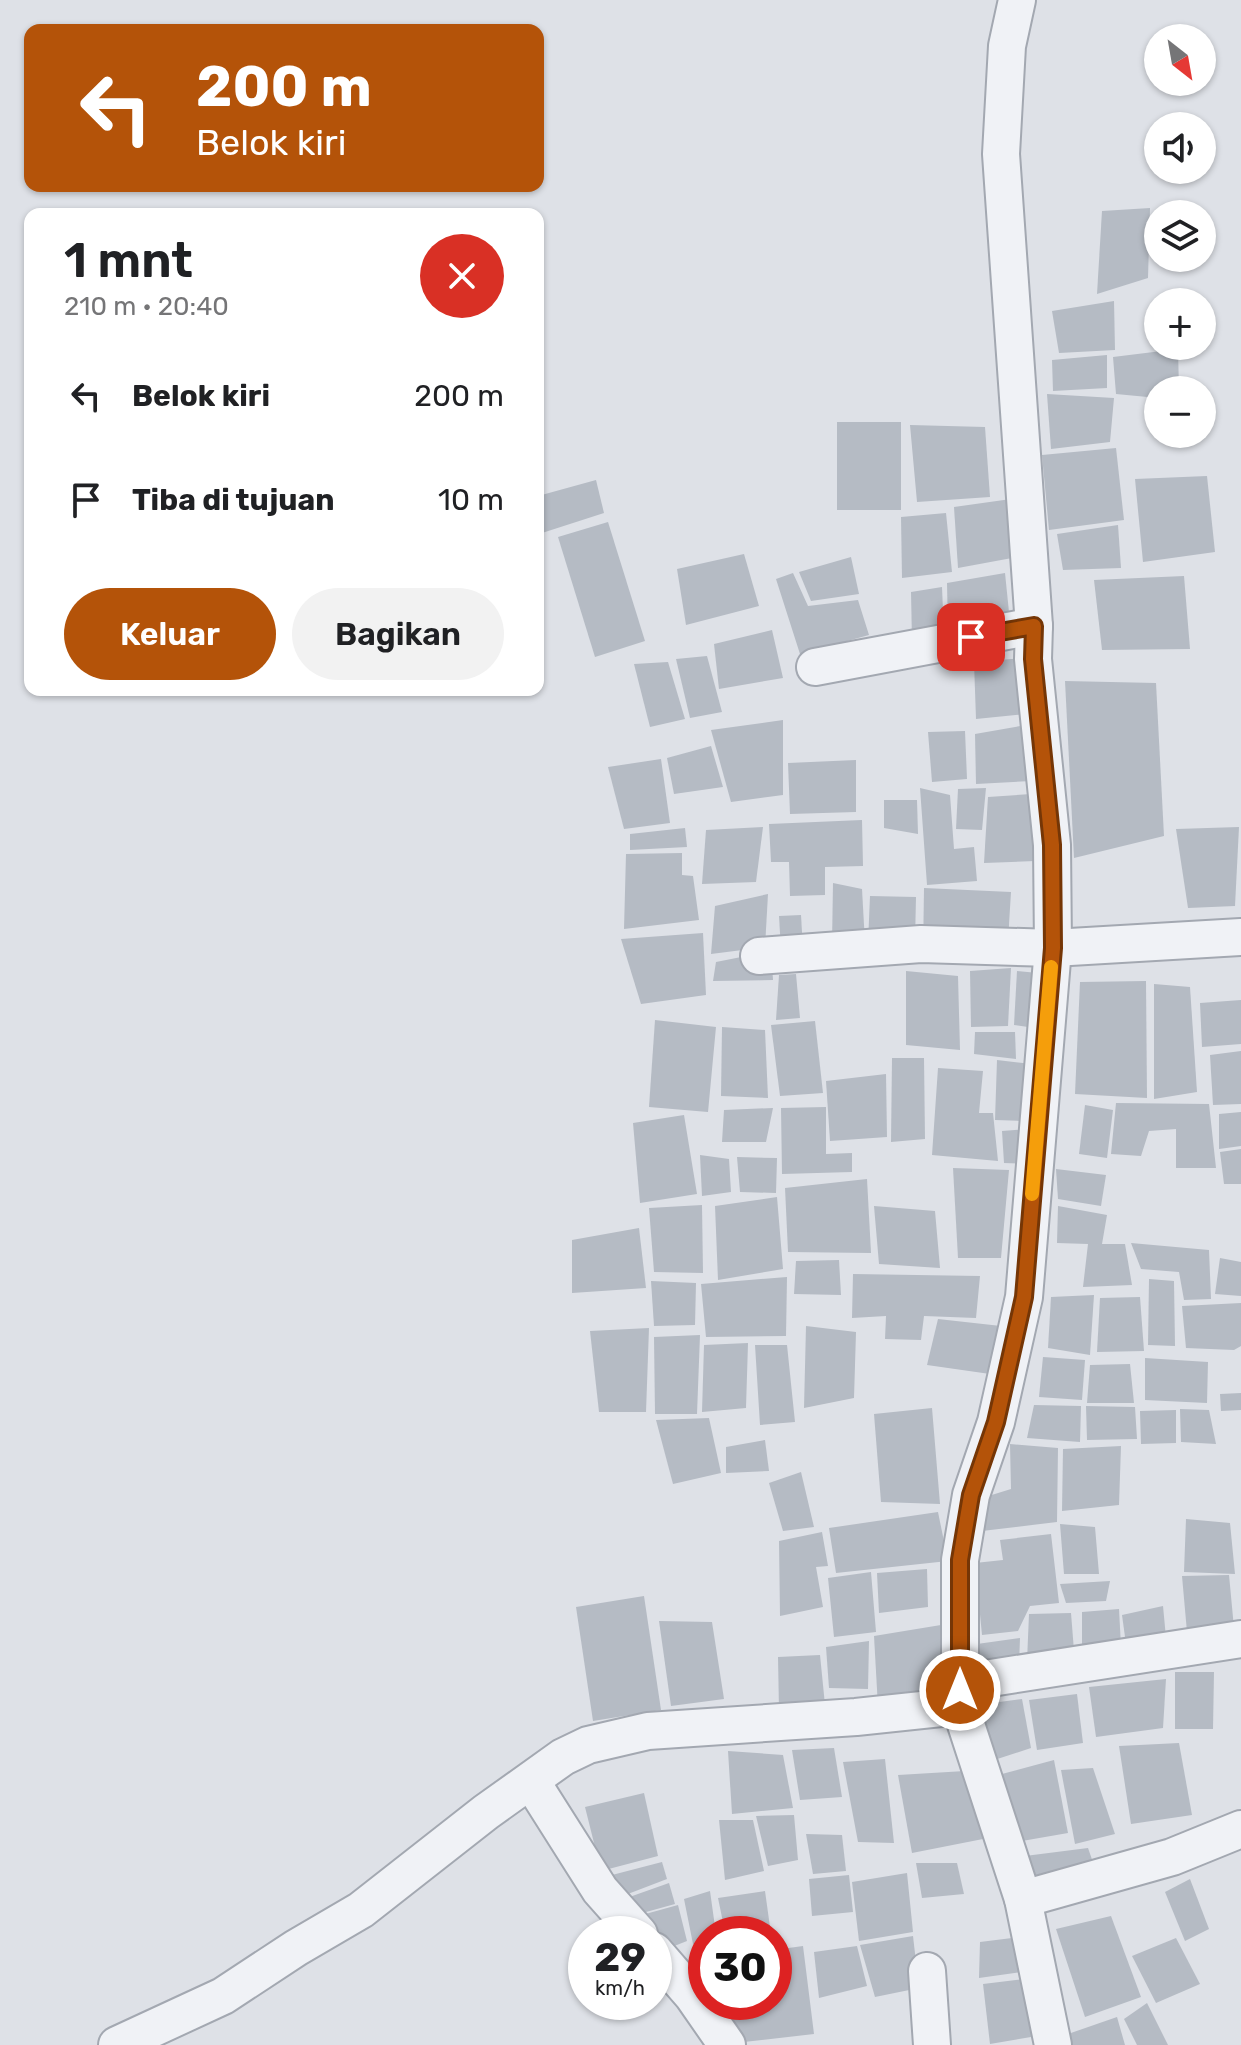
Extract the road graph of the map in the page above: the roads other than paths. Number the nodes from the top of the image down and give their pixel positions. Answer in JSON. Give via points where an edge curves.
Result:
{"nodes":[{"id":1,"x":1017,"y":0,"type":"edge"},
{"id":2,"x":1034,"y":626,"type":"junction"},
{"id":3,"x":815,"y":667,"type":"dead end"},
{"id":4,"x":1241,"y":937,"type":"edge"},
{"id":5,"x":1053,"y":948,"type":"junction"},
{"id":6,"x":759,"y":956,"type":"dead end"},
{"id":7,"x":1241,"y":1639,"type":"edge"},
{"id":8,"x":959,"y":1695,"type":"junction"},
{"id":9,"x":531,"y":1781,"type":"junction"},
{"id":10,"x":1241,"y":1829,"type":"edge"},
{"id":11,"x":1023,"y":1899,"type":"junction"},
{"id":12,"x":623,"y":1916,"type":"edge"},
{"id":13,"x":927,"y":1971,"type":"dead end"},
{"id":14,"x":672,"y":1972,"type":"edge"},
{"id":15,"x":117,"y":2045,"type":"edge"},
{"id":16,"x":727,"y":2045,"type":"edge"},
{"id":17,"x":932,"y":2045,"type":"edge"},
{"id":18,"x":1053,"y":2045,"type":"edge"}],
"edges":[{"from":1,"to":2,"type":"street","via":[[1007,46],[1001,154]]},
{"from":2,"to":3,"type":"street"},
{"from":2,"to":5,"type":"street","via":[[1052,845]]},
{"from":4,"to":5,"type":"street"},
{"from":5,"to":6,"type":"street","via":[[921,944]]},
{"from":5,"to":8,"type":"street","via":[[1024,1297],[996,1422],[971,1495],[960,1560]]},
{"from":7,"to":8,"type":"street"},
{"from":8,"to":9,"type":"street","via":[[856,1717],[648,1731],[588,1745]]},
{"from":8,"to":11,"type":"street"},
{"from":9,"to":12,"type":"street","via":[[600,1890]]},
{"from":9,"to":15,"type":"street","via":[[361,1910],[223,1996]]},
{"from":10,"to":11,"type":"street","via":[[1172,1857]]},
{"from":11,"to":18,"type":"street"},
{"from":13,"to":17,"type":"street"},
{"from":14,"to":16,"type":"street"}]}
